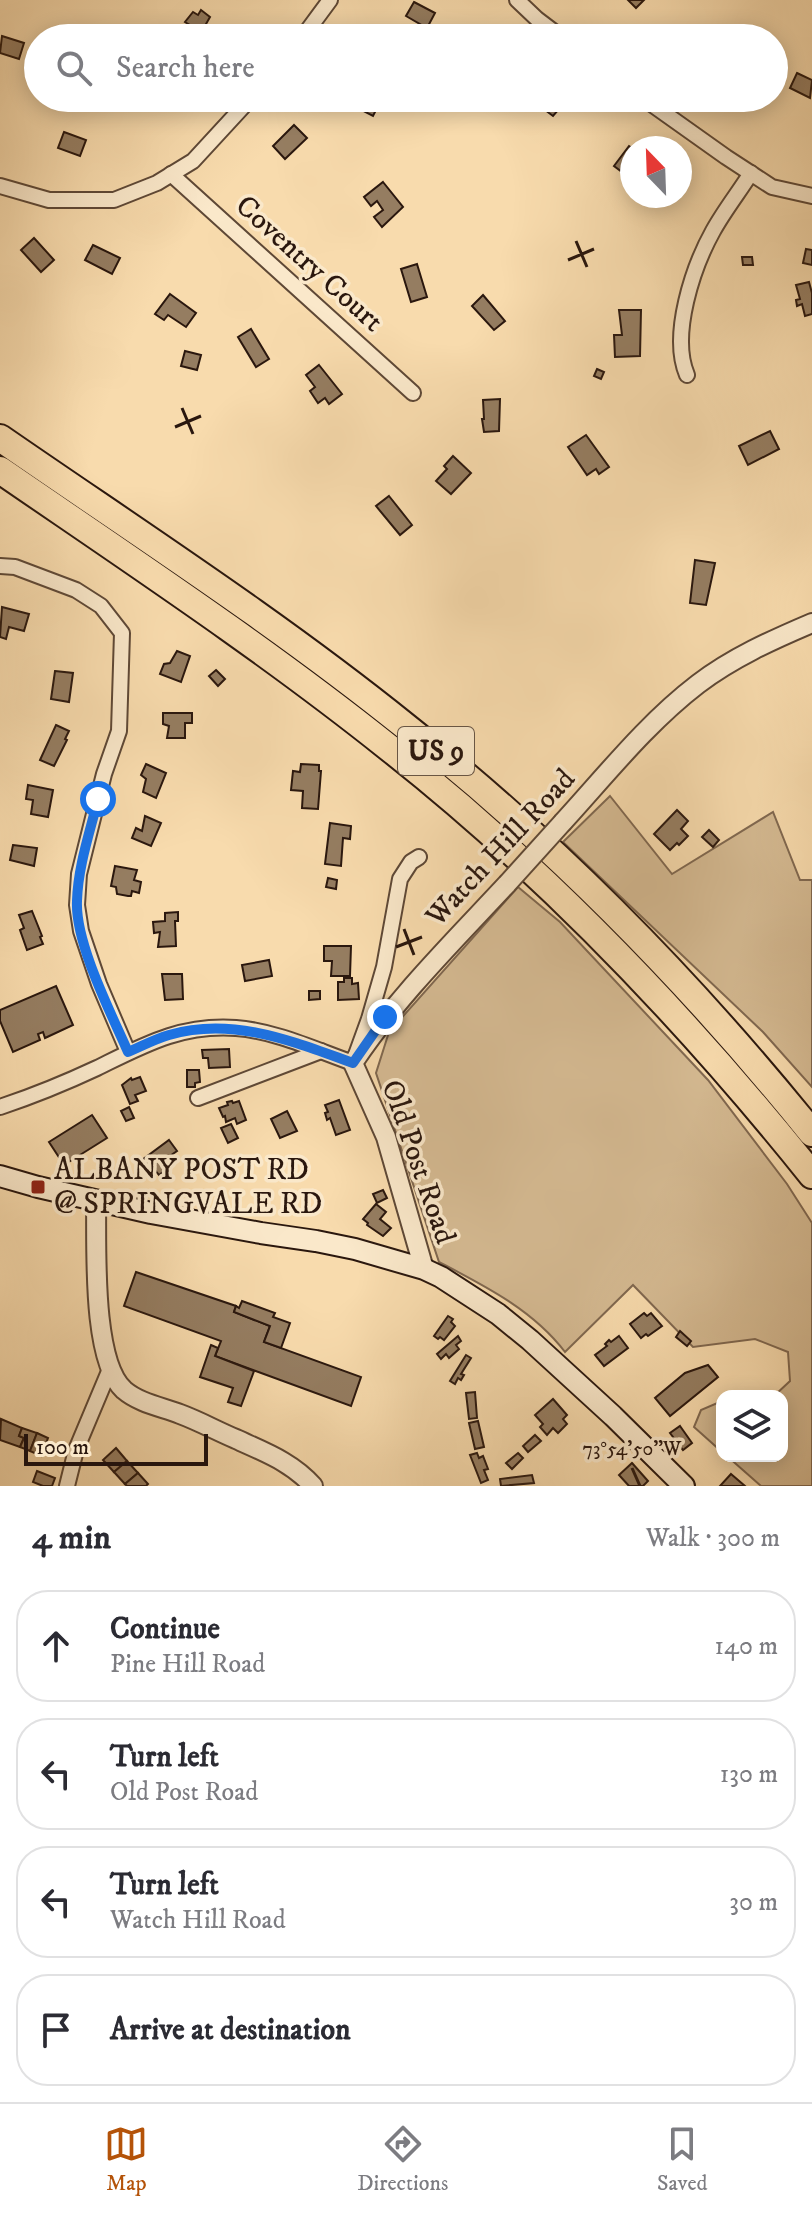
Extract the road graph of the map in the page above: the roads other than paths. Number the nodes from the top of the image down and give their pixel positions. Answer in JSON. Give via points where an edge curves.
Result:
{"nodes":[{"id":1,"x":330,"y":0,"type":"edge"},
{"id":2,"x":517,"y":0,"type":"edge"},
{"id":3,"x":312,"y":24,"type":"edge"},
{"id":4,"x":544,"y":24,"type":"edge"},
{"id":5,"x":238,"y":112,"type":"edge"},
{"id":6,"x":663,"y":112,"type":"edge"},
{"id":7,"x":751,"y":173,"type":"junction"},
{"id":8,"x":171,"y":174,"type":"junction"},
{"id":9,"x":0,"y":186,"type":"edge"},
{"id":10,"x":812,"y":196,"type":"edge"},
{"id":11,"x":687,"y":375,"type":"dead end"},
{"id":12,"x":413,"y":393,"type":"dead end"},
{"id":13,"x":0,"y":438,"type":"edge"},
{"id":14,"x":0,"y":470,"type":"edge"},
{"id":15,"x":0,"y":566,"type":"edge"},
{"id":16,"x":812,"y":623,"type":"edge"},
{"id":17,"x":419,"y":857,"type":"dead end"},
{"id":18,"x":321,"y":1051,"type":"junction"},
{"id":19,"x":128,"y":1052,"type":"junction"},
{"id":20,"x":353,"y":1063,"type":"junction"},
{"id":21,"x":734,"y":1081,"type":"junction"},
{"id":22,"x":198,"y":1098,"type":"dead end"},
{"id":23,"x":0,"y":1107,"type":"edge"},
{"id":24,"x":812,"y":1133,"type":"edge"},
{"id":25,"x":812,"y":1175,"type":"edge"},
{"id":26,"x":0,"y":1176,"type":"edge"},
{"id":27,"x":812,"y":1191,"type":"edge"},
{"id":28,"x":96,"y":1200,"type":"junction"},
{"id":29,"x":424,"y":1269,"type":"junction"},
{"id":30,"x":110,"y":1369,"type":"junction"},
{"id":31,"x":67,"y":1486,"type":"edge"},
{"id":32,"x":313,"y":1486,"type":"edge"},
{"id":33,"x":684,"y":1486,"type":"edge"}],
"edges":[{"from":1,"to":3,"type":"street"},
{"from":2,"to":4,"type":"street"},
{"from":5,"to":8,"type":"street","via":[[193,161]]},
{"from":6,"to":7,"type":"street"},
{"from":7,"to":10,"type":"street","via":[[772,187]]},
{"from":7,"to":11,"type":"street","via":[[700,258],[680,345]]},
{"from":8,"to":9,"type":"street","via":[[114,200],[49,200]]},
{"from":8,"to":12,"type":"street","name":"Coventry Court"},
{"from":13,"to":24,"type":"highway","number":"US 9","via":[[328,666],[480,788],[649,947]]},
{"from":14,"to":21,"type":"highway","number":"US 9","via":[[269,657],[414,768],[595,931]]},
{"from":15,"to":19,"type":"street","via":[[76,590],[101,606],[122,633],[119,731],[79,874],[77,905],[99,984]]},
{"from":16,"to":20,"type":"street","name":"Watch Hill Road","bridge":true,"via":[[750,651],[698,684],[652,725],[385,1017]]},
{"from":17,"to":20,"type":"street","name":"Watch Hill Road","via":[[400,879],[377,994]]},
{"from":18,"to":19,"type":"street","name":"Old Post Road","via":[[237,1028],[169,1035]]},
{"from":18,"to":20,"type":"street","name":"Old Post Road"},
{"from":18,"to":22,"type":"street"},
{"from":19,"to":23,"type":"street","name":"Old Post Road"},
{"from":20,"to":29,"type":"street","name":"Old Post Road","via":[[386,1137]]},
{"from":21,"to":25,"type":"highway","number":"US 9"},
{"from":21,"to":27,"type":"highway"},
{"from":26,"to":28,"type":"main road"},
{"from":28,"to":29,"type":"main road","via":[[355,1249]]},
{"from":28,"to":30,"type":"street","via":[[99,1318]]},
{"from":29,"to":33,"type":"main road","via":[[530,1340]]},
{"from":30,"to":31,"type":"street"},
{"from":30,"to":32,"type":"street","via":[[124,1390],[143,1401],[269,1454],[300,1471]]}]}
